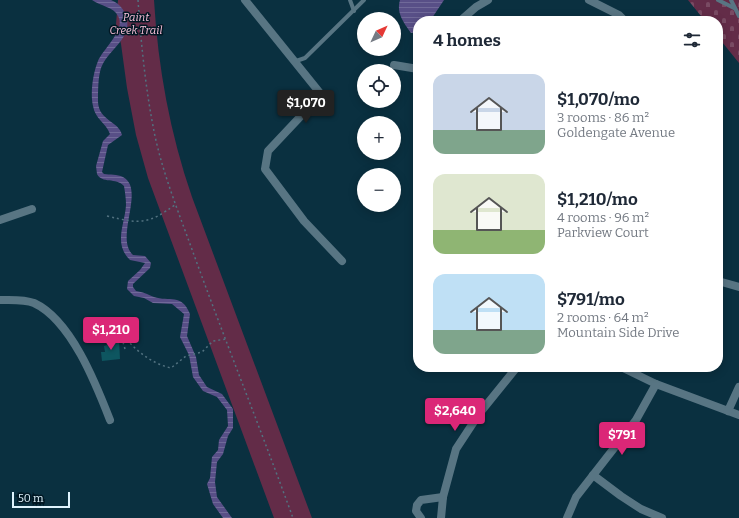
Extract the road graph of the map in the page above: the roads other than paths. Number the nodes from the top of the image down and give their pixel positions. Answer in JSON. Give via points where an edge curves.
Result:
{"nodes":[{"id":1,"x":245,"y":0,"type":"edge"},
{"id":2,"x":350,"y":0,"type":"edge"},
{"id":3,"x":364,"y":0,"type":"edge"},
{"id":4,"x":488,"y":0,"type":"edge"},
{"id":5,"x":589,"y":0,"type":"edge"},
{"id":6,"x":718,"y":0,"type":"edge"},
{"id":7,"x":731,"y":0,"type":"edge"},
{"id":8,"x":734,"y":8,"type":"junction"},
{"id":9,"x":354,"y":11,"type":"junction"},
{"id":10,"x":466,"y":16,"type":"edge"},
{"id":11,"x":618,"y":16,"type":"edge"},
{"id":12,"x":739,"y":16,"type":"edge"},
{"id":13,"x":296,"y":61,"type":"junction"},
{"id":14,"x":401,"y":66,"type":"edge"},
{"id":15,"x":413,"y":68,"type":"edge"},
{"id":16,"x":32,"y":209,"type":"dead end"},
{"id":17,"x":0,"y":220,"type":"edge"},
{"id":18,"x":342,"y":261,"type":"dead end"},
{"id":19,"x":723,"y":282,"type":"edge"},
{"id":20,"x":739,"y":287,"type":"edge"},
{"id":21,"x":0,"y":300,"type":"edge"},
{"id":22,"x":513,"y":372,"type":"edge"},
{"id":23,"x":631,"y":372,"type":"edge"},
{"id":24,"x":656,"y":384,"type":"junction"},
{"id":25,"x":739,"y":387,"type":"edge"},
{"id":26,"x":728,"y":411,"type":"junction"},
{"id":27,"x":739,"y":415,"type":"edge"},
{"id":28,"x":110,"y":420,"type":"dead end"},
{"id":29,"x":593,"y":474,"type":"junction"},
{"id":30,"x":443,"y":497,"type":"junction"},
{"id":31,"x":421,"y":518,"type":"edge"},
{"id":32,"x":441,"y":518,"type":"edge"},
{"id":33,"x":567,"y":518,"type":"edge"},
{"id":34,"x":662,"y":518,"type":"edge"}],
"edges":[{"from":1,"to":13,"type":"street"},
{"from":2,"to":9,"type":"lane"},
{"from":3,"to":9,"type":"lane"},
{"from":4,"to":10,"type":"street"},
{"from":5,"to":11,"type":"street"},
{"from":6,"to":8,"type":"lane"},
{"from":7,"to":8,"type":"lane"},
{"from":8,"to":12,"type":"lane"},
{"from":9,"to":13,"type":"lane","via":[[331,30],[305,58]]},
{"from":13,"to":18,"type":"street","via":[[320,92],[317,102],[268,150],[266,169],[304,221]]},
{"from":14,"to":15,"type":"street"},
{"from":16,"to":17,"type":"street"},
{"from":19,"to":20,"type":"street"},
{"from":21,"to":28,"type":"street","via":[[33,303],[50,314],[81,355]]},
{"from":22,"to":30,"type":"street","via":[[479,414],[456,449]]},
{"from":23,"to":24,"type":"street"},
{"from":24,"to":26,"type":"street"},
{"from":24,"to":29,"type":"street","via":[[636,420]]},
{"from":25,"to":26,"type":"street"},
{"from":26,"to":27,"type":"street"},
{"from":29,"to":33,"type":"street","via":[[576,497]]},
{"from":29,"to":34,"type":"street","via":[[641,509]]},
{"from":30,"to":31,"type":"street","via":[[421,500],[416,511]]},
{"from":30,"to":32,"type":"street"}]}
